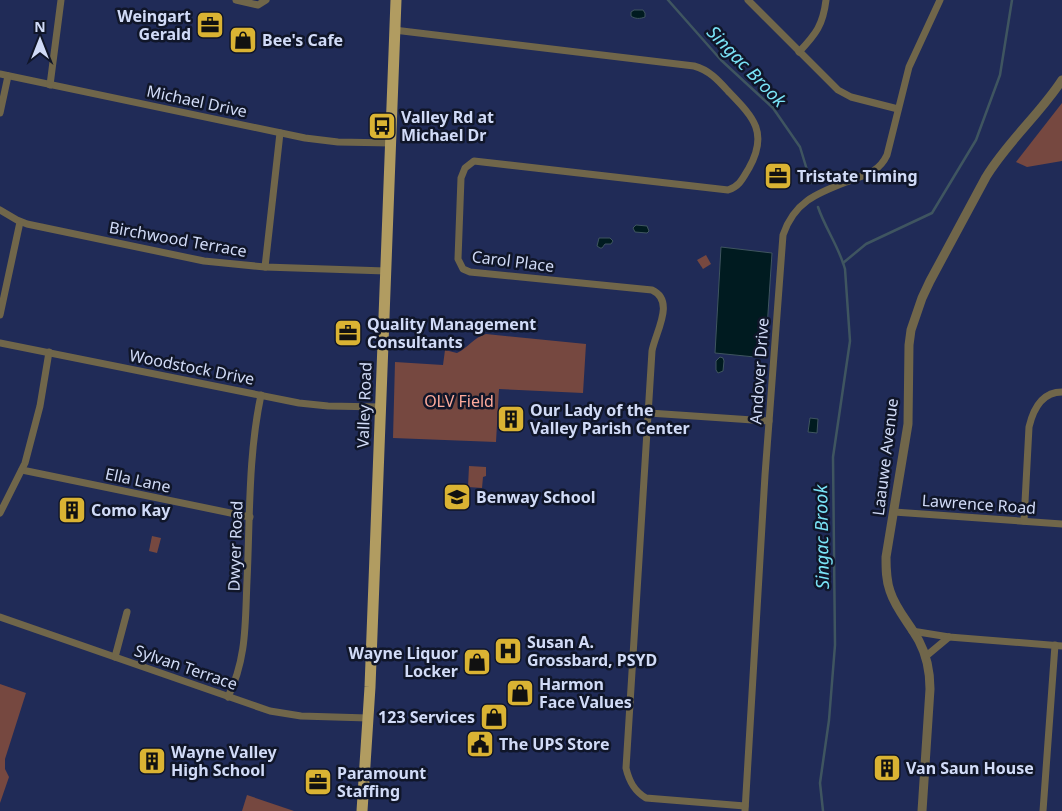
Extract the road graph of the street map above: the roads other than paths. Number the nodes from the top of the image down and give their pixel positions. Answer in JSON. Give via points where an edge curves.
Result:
{"nodes":[{"id":1,"x":61,"y":0,"type":"edge"},
{"id":2,"x":236,"y":0,"type":"edge"},
{"id":3,"x":266,"y":0,"type":"edge"},
{"id":4,"x":396,"y":0,"type":"edge"},
{"id":5,"x":748,"y":0,"type":"edge"},
{"id":6,"x":826,"y":0,"type":"edge"},
{"id":7,"x":940,"y":0,"type":"edge"},
{"id":8,"x":394,"y":30,"type":"junction"},
{"id":9,"x":799,"y":52,"type":"junction"},
{"id":10,"x":4,"y":75,"type":"edge"},
{"id":11,"x":1062,"y":80,"type":"edge"},
{"id":12,"x":50,"y":85,"type":"junction"},
{"id":13,"x":898,"y":109,"type":"junction"},
{"id":14,"x":0,"y":113,"type":"edge"},
{"id":15,"x":280,"y":132,"type":"junction"},
{"id":16,"x":390,"y":143,"type":"junction"},
{"id":17,"x":0,"y":210,"type":"edge"},
{"id":18,"x":20,"y":222,"type":"junction"},
{"id":19,"x":265,"y":266,"type":"junction"},
{"id":20,"x":386,"y":271,"type":"junction"},
{"id":21,"x":0,"y":315,"type":"edge"},
{"id":22,"x":0,"y":343,"type":"edge"},
{"id":23,"x":48,"y":352,"type":"junction"},
{"id":24,"x":1062,"y":392,"type":"edge"},
{"id":25,"x":261,"y":395,"type":"junction"},
{"id":26,"x":380,"y":407,"type":"junction"},
{"id":27,"x":649,"y":413,"type":"junction"},
{"id":28,"x":769,"y":421,"type":"junction"},
{"id":29,"x":22,"y":470,"type":"junction"},
{"id":30,"x":894,"y":512,"type":"junction"},
{"id":31,"x":0,"y":513,"type":"edge"},
{"id":32,"x":250,"y":517,"type":"junction"},
{"id":33,"x":1024,"y":521,"type":"junction"},
{"id":34,"x":1062,"y":524,"type":"edge"},
{"id":35,"x":127,"y":612,"type":"dead end"},
{"id":36,"x":0,"y":617,"type":"edge"},
{"id":37,"x":912,"y":631,"type":"junction"},
{"id":38,"x":949,"y":637,"type":"junction"},
{"id":39,"x":1059,"y":645,"type":"edge"},
{"id":40,"x":115,"y":657,"type":"junction"},
{"id":41,"x":925,"y":657,"type":"junction"},
{"id":42,"x":228,"y":696,"type":"junction"},
{"id":43,"x":368,"y":718,"type":"junction"},
{"id":44,"x":745,"y":808,"type":"edge"},
{"id":45,"x":362,"y":811,"type":"edge"},
{"id":46,"x":922,"y":811,"type":"edge"},
{"id":47,"x":1043,"y":811,"type":"edge"}],
"edges":[{"from":1,"to":12,"type":"street"},
{"from":2,"to":3,"type":"street","via":[[258,5]]},
{"from":4,"to":8,"type":"main road","name":"Valley Road"},
{"from":5,"to":9,"type":"street"},
{"from":6,"to":9,"type":"street","via":[[820,25]]},
{"from":7,"to":13,"type":"street","name":"Andover Drive","via":[[912,58]]},
{"from":8,"to":16,"type":"main road","name":"Valley Road"},
{"from":8,"to":27,"type":"street","name":"Carol Place","via":[[694,66],[714,76],[752,117],[758,134],[754,159],[742,182],[728,190],[480,160],[469,163],[462,174],[458,259],[467,272],[652,290],[660,296],[664,308],[652,351]]},
{"from":9,"to":13,"type":"street","via":[[838,90],[851,97]]},
{"from":10,"to":12,"type":"street","name":"Michael Drive"},
{"from":10,"to":14,"type":"street"},
{"from":11,"to":30,"type":"street","name":"Laauwe Avenue","via":[[994,163],[922,298],[909,345],[908,424]]},
{"from":12,"to":15,"type":"street","name":"Michael Drive"},
{"from":13,"to":28,"type":"street","name":"Andover Drive","via":[[887,155],[879,168],[810,198],[786,225],[781,246]]},
{"from":15,"to":16,"type":"street","name":"Michael Drive","via":[[325,141]]},
{"from":15,"to":19,"type":"street"},
{"from":16,"to":20,"type":"main road","name":"Valley Road"},
{"from":17,"to":18,"type":"street","name":"Birchwood Terrace"},
{"from":18,"to":19,"type":"street","name":"Birchwood Terrace","via":[[204,261]]},
{"from":18,"to":21,"type":"street"},
{"from":19,"to":20,"type":"street","name":"Birchwood Terrace"},
{"from":20,"to":26,"type":"main road","name":"Valley Road"},
{"from":22,"to":23,"type":"street","name":"Woodstock Drive"},
{"from":23,"to":25,"type":"street","name":"Woodstock Drive"},
{"from":23,"to":29,"type":"street","via":[[40,406]]},
{"from":24,"to":33,"type":"street","via":[[1040,402],[1029,427]]},
{"from":25,"to":26,"type":"street","name":"Woodstock Drive","via":[[313,405]]},
{"from":25,"to":32,"type":"street","name":"Dwyer Road","via":[[254,434]]},
{"from":26,"to":43,"type":"main road","name":"Valley Road"},
{"from":27,"to":28,"type":"street"},
{"from":27,"to":44,"type":"street","name":"Carol Place","via":[[626,768],[635,790],[646,798]]},
{"from":28,"to":44,"type":"street","name":"Andover Drive"},
{"from":29,"to":31,"type":"street"},
{"from":29,"to":32,"type":"street","name":"Ella Lane"},
{"from":30,"to":33,"type":"street","name":"Lawrence Road"},
{"from":30,"to":37,"type":"street","name":"Laauwe Avenue","via":[[886,557],[887,580],[895,603]]},
{"from":32,"to":42,"type":"street","name":"Dwyer Road","via":[[244,646],[240,669]]},
{"from":33,"to":34,"type":"street","name":"Lawrence Road"},
{"from":35,"to":40,"type":"street"},
{"from":36,"to":40,"type":"street","name":"Sylvan Terrace"},
{"from":37,"to":38,"type":"street"},
{"from":37,"to":41,"type":"street","name":"Laauwe Avenue"},
{"from":38,"to":39,"type":"street"},
{"from":38,"to":41,"type":"street"},
{"from":39,"to":47,"type":"street"},
{"from":40,"to":42,"type":"street","name":"Sylvan Terrace"},
{"from":41,"to":46,"type":"street","name":"Laauwe Avenue","via":[[930,690]]},
{"from":42,"to":43,"type":"street","name":"Sylvan Terrace","via":[[286,715]]},
{"from":43,"to":45,"type":"main road","name":"Valley Road"}]}
